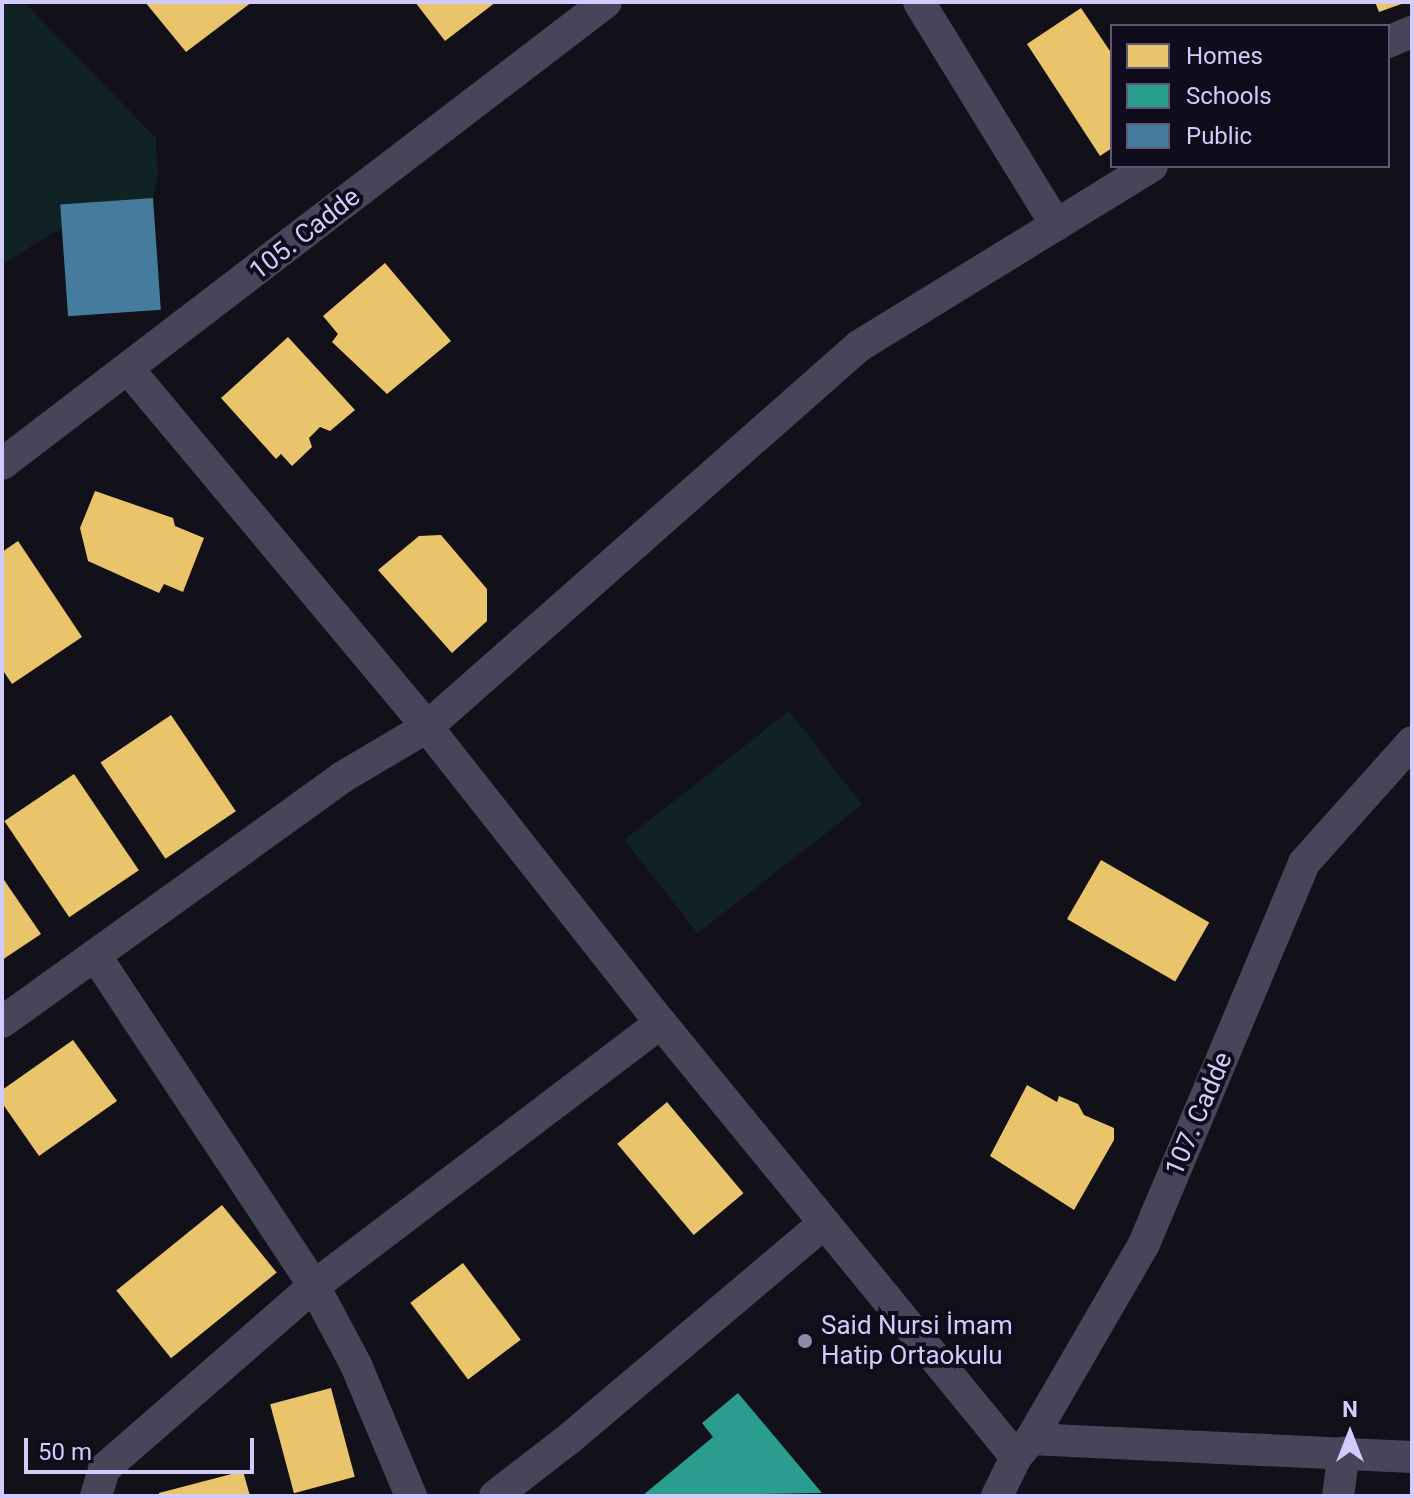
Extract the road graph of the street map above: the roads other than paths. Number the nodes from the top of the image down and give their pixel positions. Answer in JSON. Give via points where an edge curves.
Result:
{"nodes":[{"id":1,"x":606,"y":2,"type":"edge"},
{"id":2,"x":919,"y":2,"type":"edge"},
{"id":3,"x":1412,"y":32,"type":"edge"},
{"id":4,"x":1390,"y":41,"type":"edge"},
{"id":5,"x":1149,"y":168,"type":"edge"},
{"id":6,"x":1056,"y":225,"type":"junction"},
{"id":7,"x":129,"y":370,"type":"junction"},
{"id":8,"x":2,"y":464,"type":"edge"},
{"id":9,"x":427,"y":727,"type":"junction"},
{"id":10,"x":1412,"y":742,"type":"edge"},
{"id":11,"x":95,"y":955,"type":"junction"},
{"id":12,"x":2,"y":1022,"type":"edge"},
{"id":13,"x":661,"y":1023,"type":"junction"},
{"id":14,"x":824,"y":1223,"type":"junction"},
{"id":15,"x":314,"y":1286,"type":"junction"},
{"id":16,"x":1023,"y":1448,"type":"junction"},
{"id":17,"x":1344,"y":1452,"type":"junction"},
{"id":18,"x":1412,"y":1457,"type":"edge"},
{"id":19,"x":96,"y":1496,"type":"edge"},
{"id":20,"x":411,"y":1496,"type":"edge"},
{"id":21,"x":495,"y":1496,"type":"edge"},
{"id":22,"x":997,"y":1496,"type":"edge"},
{"id":23,"x":1338,"y":1496,"type":"edge"}],
"edges":[{"from":1,"to":7,"type":"street","name":"105. Cadde"},
{"from":2,"to":6,"type":"street"},
{"from":3,"to":4,"type":"street"},
{"from":5,"to":6,"type":"street"},
{"from":6,"to":9,"type":"street","via":[[859,346]]},
{"from":7,"to":8,"type":"street","name":"105. Cadde"},
{"from":7,"to":9,"type":"street"},
{"from":9,"to":11,"type":"street","via":[[341,778]]},
{"from":9,"to":13,"type":"street"},
{"from":10,"to":16,"type":"street","name":"107. Cadde","via":[[1304,863],[1144,1244]]},
{"from":11,"to":12,"type":"street"},
{"from":11,"to":15,"type":"street"},
{"from":13,"to":14,"type":"street"},
{"from":13,"to":15,"type":"street"},
{"from":14,"to":16,"type":"street"},
{"from":14,"to":21,"type":"street"},
{"from":15,"to":19,"type":"street","via":[[104,1469]]},
{"from":15,"to":20,"type":"street","via":[[356,1365]]},
{"from":16,"to":17,"type":"street"},
{"from":16,"to":22,"type":"street","name":"107. Cadde"},
{"from":17,"to":18,"type":"street"},
{"from":17,"to":23,"type":"street"}]}
